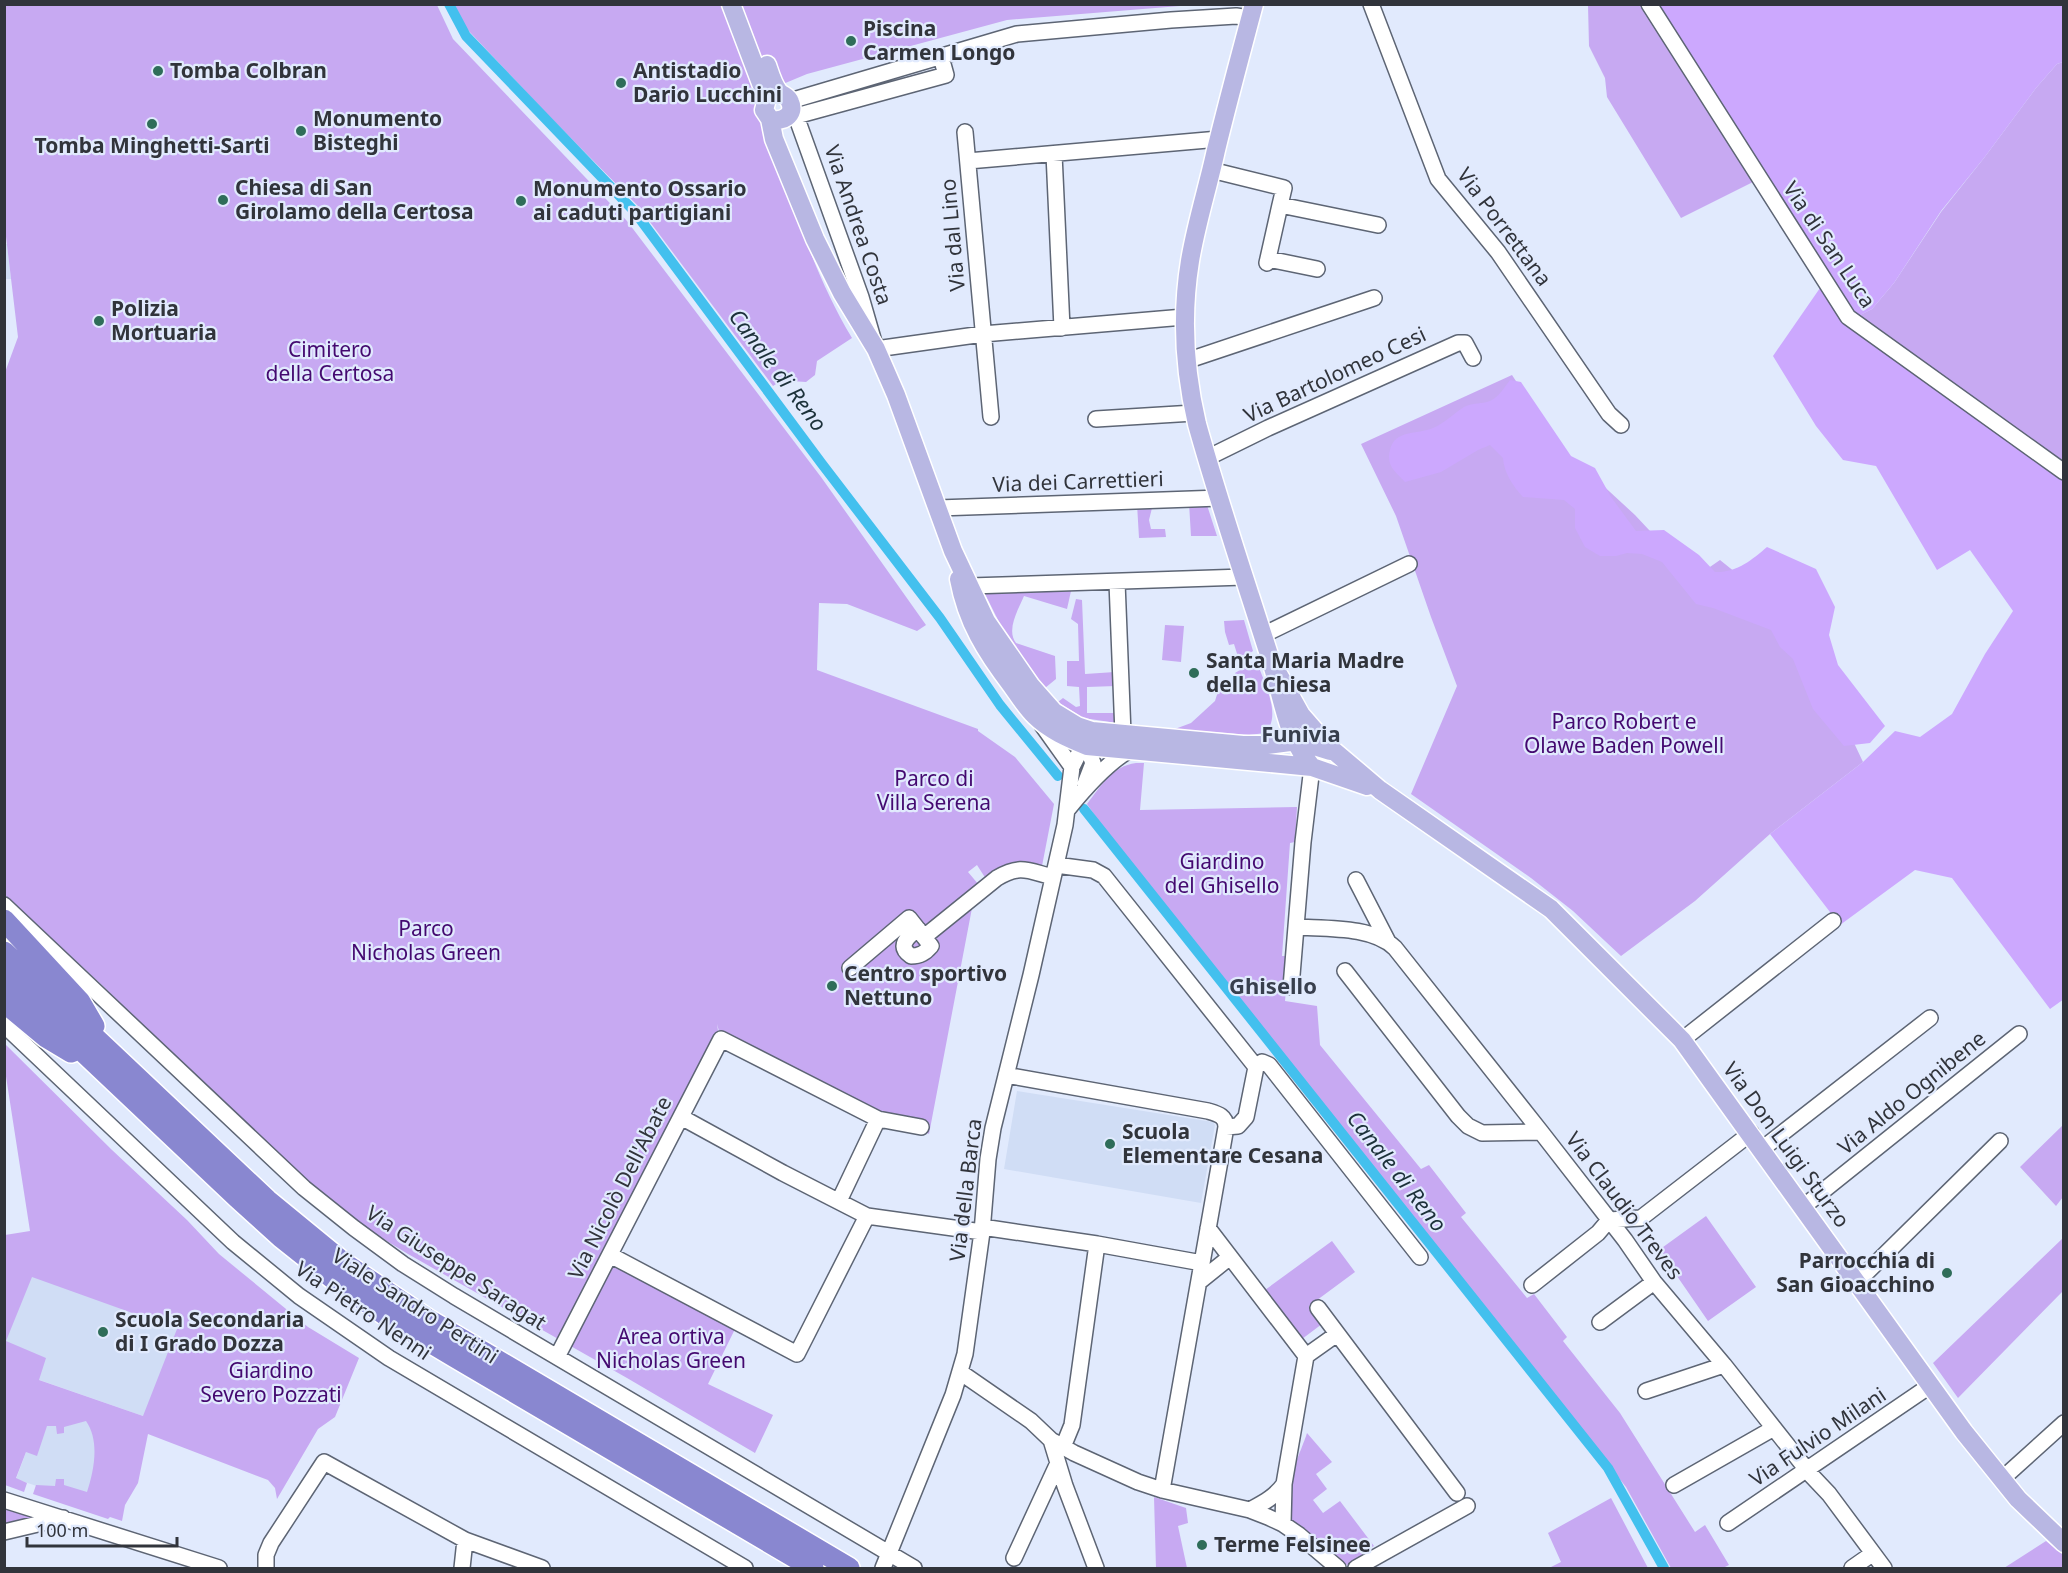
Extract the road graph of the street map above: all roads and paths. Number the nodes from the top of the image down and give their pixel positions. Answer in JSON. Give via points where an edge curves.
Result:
{"nodes":[{"id":1,"x":731,"y":4,"type":"edge"},
{"id":2,"x":744,"y":4,"type":"edge"},
{"id":3,"x":1371,"y":4,"type":"edge"},
{"id":4,"x":1649,"y":4,"type":"edge"},
{"id":5,"x":1252,"y":11,"type":"edge"},
{"id":6,"x":941,"y":57,"type":"junction"},
{"id":7,"x":873,"y":77,"type":"junction"},
{"id":8,"x":878,"y":94,"type":"junction"},
{"id":9,"x":782,"y":109,"type":"junction"},
{"id":10,"x":965,"y":132,"type":"dead end"},
{"id":11,"x":1219,"y":139,"type":"junction"},
{"id":12,"x":1054,"y":154,"type":"junction"},
{"id":13,"x":968,"y":161,"type":"junction"},
{"id":14,"x":1211,"y":170,"type":"junction"},
{"id":15,"x":1280,"y":205,"type":"junction"},
{"id":16,"x":1378,"y":225,"type":"dead end"},
{"id":17,"x":1317,"y":269,"type":"dead end"},
{"id":18,"x":1374,"y":298,"type":"dead end"},
{"id":19,"x":1184,"y":317,"type":"junction"},
{"id":20,"x":1062,"y":328,"type":"junction"},
{"id":21,"x":983,"y":334,"type":"junction"},
{"id":22,"x":876,"y":349,"type":"junction"},
{"id":23,"x":1473,"y":358,"type":"dead end"},
{"id":24,"x":1186,"y":361,"type":"junction"},
{"id":25,"x":1194,"y":413,"type":"junction"},
{"id":26,"x":991,"y":417,"type":"dead end"},
{"id":27,"x":1096,"y":419,"type":"dead end"},
{"id":28,"x":1621,"y":425,"type":"dead end"},
{"id":29,"x":1207,"y":458,"type":"junction"},
{"id":30,"x":2064,"y":472,"type":"edge"},
{"id":31,"x":1220,"y":498,"type":"junction"},
{"id":32,"x":938,"y":508,"type":"junction"},
{"id":33,"x":953,"y":550,"type":"junction"},
{"id":34,"x":1409,"y":564,"type":"dead end"},
{"id":35,"x":1244,"y":577,"type":"junction"},
{"id":36,"x":1117,"y":582,"type":"junction"},
{"id":37,"x":970,"y":586,"type":"junction"},
{"id":38,"x":1263,"y":635,"type":"junction"},
{"id":39,"x":1272,"y":663,"type":"junction"},
{"id":40,"x":1035,"y":716,"type":"junction"},
{"id":41,"x":1077,"y":726,"type":"junction"},
{"id":42,"x":1119,"y":739,"type":"junction"},
{"id":43,"x":1294,"y":741,"type":"junction"},
{"id":44,"x":1087,"y":746,"type":"junction"},
{"id":45,"x":1337,"y":754,"type":"junction"},
{"id":46,"x":1071,"y":767,"type":"junction"},
{"id":47,"x":1312,"y":767,"type":"junction"},
{"id":48,"x":1380,"y":790,"type":"junction"},
{"id":49,"x":1082,"y":792,"type":"junction"},
{"id":50,"x":1068,"y":809,"type":"junction"},
{"id":51,"x":1055,"y":871,"type":"junction"},
{"id":52,"x":1356,"y":880,"type":"dead end"},
{"id":53,"x":4,"y":905,"type":"edge"},
{"id":54,"x":4,"y":920,"type":"edge"},
{"id":55,"x":1833,"y":921,"type":"dead end"},
{"id":56,"x":1296,"y":927,"type":"junction"},
{"id":57,"x":1388,"y":942,"type":"junction"},
{"id":58,"x":4,"y":952,"type":"edge"},
{"id":59,"x":850,"y":968,"type":"dead end"},
{"id":60,"x":1345,"y":971,"type":"dead end"},
{"id":61,"x":4,"y":977,"type":"edge"},
{"id":62,"x":1291,"y":987,"type":"dead end"},
{"id":63,"x":4,"y":1002,"type":"edge"},
{"id":64,"x":1929,"y":1018,"type":"dead end"},
{"id":65,"x":4,"y":1025,"type":"edge"},
{"id":66,"x":2019,"y":1034,"type":"dead end"},
{"id":67,"x":1683,"y":1040,"type":"junction"},
{"id":68,"x":110,"y":1052,"type":"junction"},
{"id":69,"x":1256,"y":1067,"type":"junction"},
{"id":70,"x":107,"y":1074,"type":"junction"},
{"id":71,"x":1006,"y":1075,"type":"junction"},
{"id":72,"x":681,"y":1117,"type":"junction"},
{"id":73,"x":878,"y":1119,"type":"junction"},
{"id":74,"x":921,"y":1127,"type":"dead end"},
{"id":75,"x":1226,"y":1127,"type":"junction"},
{"id":76,"x":1541,"y":1132,"type":"junction"},
{"id":77,"x":1751,"y":1133,"type":"junction"},
{"id":78,"x":2000,"y":1141,"type":"dead end"},
{"id":79,"x":1762,"y":1149,"type":"junction"},
{"id":80,"x":839,"y":1201,"type":"junction"},
{"id":81,"x":1803,"y":1207,"type":"junction"},
{"id":82,"x":867,"y":1216,"type":"junction"},
{"id":83,"x":1641,"y":1218,"type":"junction"},
{"id":84,"x":1609,"y":1220,"type":"junction"},
{"id":85,"x":1208,"y":1228,"type":"junction"},
{"id":86,"x":982,"y":1229,"type":"junction"},
{"id":87,"x":1598,"y":1233,"type":"junction"},
{"id":88,"x":1625,"y":1240,"type":"junction"},
{"id":89,"x":1097,"y":1244,"type":"junction"},
{"id":90,"x":610,"y":1255,"type":"junction"},
{"id":91,"x":1230,"y":1257,"type":"junction"},
{"id":92,"x":1420,"y":1257,"type":"dead end"},
{"id":93,"x":1202,"y":1263,"type":"junction"},
{"id":94,"x":1199,"y":1282,"type":"junction"},
{"id":95,"x":1654,"y":1282,"type":"junction"},
{"id":96,"x":1857,"y":1282,"type":"junction"},
{"id":97,"x":1532,"y":1285,"type":"dead end"},
{"id":98,"x":1317,"y":1308,"type":"dead end"},
{"id":99,"x":1600,"y":1322,"type":"dead end"},
{"id":100,"x":1337,"y":1334,"type":"junction"},
{"id":101,"x":1306,"y":1356,"type":"junction"},
{"id":102,"x":557,"y":1357,"type":"junction"},
{"id":103,"x":1724,"y":1365,"type":"junction"},
{"id":104,"x":960,"y":1372,"type":"junction"},
{"id":105,"x":1931,"y":1385,"type":"junction"},
{"id":106,"x":1646,"y":1391,"type":"dead end"},
{"id":107,"x":2064,"y":1423,"type":"edge"},
{"id":108,"x":1774,"y":1428,"type":"junction"},
{"id":109,"x":1062,"y":1447,"type":"junction"},
{"id":110,"x":1058,"y":1463,"type":"junction"},
{"id":111,"x":1807,"y":1470,"type":"junction"},
{"id":112,"x":2002,"y":1479,"type":"junction"},
{"id":113,"x":1284,"y":1484,"type":"junction"},
{"id":114,"x":1674,"y":1485,"type":"dead end"},
{"id":115,"x":1065,"y":1486,"type":"junction"},
{"id":116,"x":1045,"y":1487,"type":"junction"},
{"id":117,"x":1162,"y":1490,"type":"junction"},
{"id":118,"x":1457,"y":1492,"type":"dead end"},
{"id":119,"x":4,"y":1500,"type":"edge"},
{"id":120,"x":1467,"y":1506,"type":"dead end"},
{"id":121,"x":1250,"y":1510,"type":"junction"},
{"id":122,"x":63,"y":1518,"type":"junction"},
{"id":123,"x":1728,"y":1523,"type":"dead end"},
{"id":124,"x":1283,"y":1524,"type":"junction"},
{"id":125,"x":4,"y":1532,"type":"edge"},
{"id":126,"x":465,"y":1540,"type":"junction"},
{"id":127,"x":2064,"y":1543,"type":"edge"},
{"id":128,"x":1872,"y":1554,"type":"junction"},
{"id":129,"x":1014,"y":1558,"type":"dead end"},
{"id":130,"x":885,"y":1563,"type":"edge"},
{"id":131,"x":219,"y":1569,"type":"edge"},
{"id":132,"x":266,"y":1569,"type":"edge"},
{"id":133,"x":462,"y":1569,"type":"edge"},
{"id":134,"x":542,"y":1569,"type":"edge"},
{"id":135,"x":745,"y":1569,"type":"edge"},
{"id":136,"x":813,"y":1569,"type":"edge"},
{"id":137,"x":849,"y":1569,"type":"edge"},
{"id":138,"x":914,"y":1569,"type":"edge"},
{"id":139,"x":1096,"y":1569,"type":"edge"},
{"id":140,"x":1338,"y":1569,"type":"edge"},
{"id":141,"x":1356,"y":1569,"type":"edge"},
{"id":142,"x":1852,"y":1569,"type":"edge"},
{"id":143,"x":1884,"y":1569,"type":"edge"}],
"edges":[{"from":1,"to":9,"type":"main road","name":"Via Andrea Costa"},
{"from":2,"to":9,"type":"main road","name":"Via Andrea Costa"},
{"from":3,"to":28,"type":"street","name":"Via Porrettana","via":[[1438,179],[1498,252],[1609,414]]},
{"from":4,"to":30,"type":"street","name":"Via di San Luca","via":[[1848,317]]},
{"from":5,"to":6,"type":"street","via":[[1236,16],[1017,34]]},
{"from":5,"to":11,"type":"main road"},
{"from":6,"to":7,"type":"street"},
{"from":6,"to":8,"type":"street","via":[[946,75]]},
{"from":7,"to":8,"type":"street"},
{"from":7,"to":9,"type":"street"},
{"from":8,"to":9,"type":"street"},
{"from":9,"to":22,"type":"street","name":"Via Andrea Costa","via":[[861,297]]},
{"from":9,"to":22,"type":"main road","name":"Via Andrea Costa","via":[[801,201],[815,239]]},
{"from":10,"to":13,"type":"street","name":"Via dal Lino"},
{"from":11,"to":12,"type":"street"},
{"from":11,"to":14,"type":"main road"},
{"from":12,"to":13,"type":"street"},
{"from":12,"to":20,"type":"street"},
{"from":13,"to":21,"type":"street","name":"Via dal Lino"},
{"from":14,"to":15,"type":"street","via":[[1284,188]]},
{"from":14,"to":19,"type":"main road","via":[[1190,259]]},
{"from":15,"to":16,"type":"street"},
{"from":15,"to":17,"type":"street","via":[[1268,261]]},
{"from":18,"to":24,"type":"street"},
{"from":19,"to":20,"type":"street"},
{"from":19,"to":24,"type":"main road"},
{"from":20,"to":21,"type":"street"},
{"from":21,"to":22,"type":"street"},
{"from":21,"to":26,"type":"street","name":"Via dal Lino"},
{"from":22,"to":32,"type":"main road","name":"Via Andrea Costa"},
{"from":23,"to":29,"type":"street","name":"Via Bartolomeo Cesi","via":[[1465,343],[1458,343]]},
{"from":24,"to":25,"type":"main road"},
{"from":25,"to":27,"type":"street"},
{"from":25,"to":29,"type":"main road"},
{"from":29,"to":31,"type":"main road"},
{"from":31,"to":32,"type":"street","name":"Via dei Carrettieri"},
{"from":31,"to":35,"type":"main road"},
{"from":32,"to":33,"type":"main road","name":"Via Andrea Costa"},
{"from":33,"to":37,"type":"main road","name":"Via Andrea Costa"},
{"from":33,"to":40,"type":"main road","name":"Via Andrea Costa","via":[[973,628]]},
{"from":34,"to":38,"type":"street"},
{"from":35,"to":36,"type":"street"},
{"from":35,"to":38,"type":"main road"},
{"from":36,"to":37,"type":"street"},
{"from":36,"to":42,"type":"street"},
{"from":37,"to":41,"type":"main road","name":"Via Andrea Costa","via":[[990,627],[1039,696],[1054,712]]},
{"from":38,"to":39,"type":"main road"},
{"from":39,"to":43,"type":"main road"},
{"from":39,"to":45,"type":"main road","via":[[1305,721]]},
{"from":40,"to":44,"type":"main road","name":"Via Andrea Costa"},
{"from":40,"to":46,"type":"street"},
{"from":41,"to":42,"type":"main road","name":"Via Andrea Costa"},
{"from":41,"to":44,"type":"street","name":"Via della Barca"},
{"from":42,"to":43,"type":"main road","name":"Via Andrea Costa","via":[[1243,745]]},
{"from":42,"to":44,"type":"main road","name":"Via Andrea Costa"},
{"from":42,"to":44,"type":"street"},
{"from":42,"to":47,"type":"main road","name":"Via Andrea Costa"},
{"from":42,"to":49,"type":"street","name":"Via della Barca","via":[[1114,760]]},
{"from":43,"to":45,"type":"main road","name":"Via Andrea Costa"},
{"from":43,"to":47,"type":"main road"},
{"from":44,"to":46,"type":"street"},
{"from":44,"to":49,"type":"street","name":"Via della Barca","via":[[1093,763]]},
{"from":45,"to":48,"type":"main road","name":"Via Don Luigi Sturzo"},
{"from":46,"to":50,"type":"street","name":"Via della Barca"},
{"from":47,"to":48,"type":"main road","name":"Via Don Luigi Sturzo"},
{"from":47,"to":56,"type":"street"},
{"from":48,"to":67,"type":"main road","name":"Via Don Luigi Sturzo","via":[[1551,909]]},
{"from":49,"to":50,"type":"street","name":"Via della Barca"},
{"from":50,"to":51,"type":"street","name":"Via della Barca"},
{"from":51,"to":59,"type":"street","via":[[1011,870],[921,933],[909,918]]},
{"from":51,"to":69,"type":"street","via":[[1093,870],[1104,876]]},
{"from":51,"to":71,"type":"street","name":"Via della Barca"},
{"from":52,"to":57,"type":"street","name":"Via Claudio Treves"},
{"from":53,"to":102,"type":"street","name":"Via Giuseppe Saragat","via":[[320,1201],[403,1264]]},
{"from":54,"to":68,"type":"highway","via":[[80,1002]]},
{"from":55,"to":67,"type":"street"},
{"from":56,"to":57,"type":"street","via":[[1368,933]]},
{"from":56,"to":62,"type":"street"},
{"from":57,"to":76,"type":"street","name":"Via Claudio Treves"},
{"from":58,"to":68,"type":"highway","name":"Viale Sandro Pertini"},
{"from":60,"to":76,"type":"street","via":[[1468,1126],[1482,1133]]},
{"from":61,"to":70,"type":"highway","name":"Viale Sandro Pertini"},
{"from":63,"to":70,"type":"highway","via":[[46,1037]]},
{"from":64,"to":79,"type":"street"},
{"from":65,"to":135,"type":"street","name":"Via Pietro Nenni","via":[[233,1242],[334,1322],[388,1358]]},
{"from":66,"to":81,"type":"street","name":"Via Aldo Ognibene"},
{"from":67,"to":77,"type":"main road","name":"Via Don Luigi Sturzo"},
{"from":68,"to":137,"type":"highway","name":"Viale Sandro Pertini","via":[[267,1200],[373,1284]]},
{"from":69,"to":75,"type":"street","via":[[1246,1117],[1238,1126]]},
{"from":69,"to":92,"type":"street","via":[[1262,1062],[1269,1065]]},
{"from":70,"to":136,"type":"highway","name":"Viale Sandro Pertini","via":[[281,1237],[345,1287],[393,1320]]},
{"from":71,"to":75,"type":"street","via":[[1209,1111],[1222,1116]]},
{"from":71,"to":86,"type":"street","name":"Via della Barca","via":[[988,1159]]},
{"from":72,"to":73,"type":"street","name":"Via Nicolò Dell'Abate","via":[[721,1039]]},
{"from":72,"to":80,"type":"street"},
{"from":72,"to":90,"type":"street","name":"Via Nicolò Dell'Abate"},
{"from":73,"to":74,"type":"street"},
{"from":73,"to":80,"type":"street"},
{"from":75,"to":85,"type":"street"},
{"from":76,"to":84,"type":"street","name":"Via Claudio Treves"},
{"from":77,"to":79,"type":"main road","name":"Via Don Luigi Sturzo"},
{"from":77,"to":83,"type":"street"},
{"from":78,"to":96,"type":"street"},
{"from":79,"to":81,"type":"main road","name":"Via Don Luigi Sturzo"},
{"from":80,"to":82,"type":"street"},
{"from":81,"to":96,"type":"main road","name":"Via Don Luigi Sturzo"},
{"from":82,"to":86,"type":"street"},
{"from":82,"to":90,"type":"street","via":[[797,1354]]},
{"from":83,"to":84,"type":"street"},
{"from":83,"to":88,"type":"street"},
{"from":84,"to":87,"type":"street"},
{"from":84,"to":88,"type":"street","name":"Via Claudio Treves"},
{"from":85,"to":91,"type":"street"},
{"from":85,"to":93,"type":"street"},
{"from":86,"to":89,"type":"street"},
{"from":86,"to":104,"type":"street","name":"Via della Barca"},
{"from":87,"to":88,"type":"street"},
{"from":87,"to":97,"type":"street"},
{"from":88,"to":95,"type":"street","name":"Via Claudio Treves"},
{"from":89,"to":93,"type":"street"},
{"from":89,"to":109,"type":"street","via":[[1072,1425]]},
{"from":90,"to":102,"type":"street","name":"Via Nicolò Dell'Abate"},
{"from":91,"to":94,"type":"street"},
{"from":91,"to":101,"type":"street"},
{"from":93,"to":94,"type":"street"},
{"from":94,"to":117,"type":"street"},
{"from":95,"to":99,"type":"street"},
{"from":95,"to":103,"type":"street","name":"Via Claudio Treves"},
{"from":96,"to":105,"type":"main road","name":"Via Don Luigi Sturzo"},
{"from":98,"to":100,"type":"street"},
{"from":100,"to":101,"type":"street"},
{"from":100,"to":118,"type":"street"},
{"from":101,"to":113,"type":"street"},
{"from":102,"to":130,"type":"street","name":"Via Giuseppe Saragat"},
{"from":103,"to":106,"type":"street"},
{"from":103,"to":108,"type":"street","name":"Via Claudio Treves"},
{"from":104,"to":109,"type":"street"},
{"from":104,"to":130,"type":"street","name":"Via della Barca"},
{"from":105,"to":111,"type":"street","name":"Via Fulvio Milani"},
{"from":105,"to":112,"type":"main road","name":"Via Don Luigi Sturzo"},
{"from":107,"to":112,"type":"street"},
{"from":108,"to":111,"type":"street","name":"Via Claudio Treves"},
{"from":108,"to":114,"type":"street"},
{"from":109,"to":110,"type":"street"},
{"from":109,"to":115,"type":"street"},
{"from":109,"to":117,"type":"street"},
{"from":110,"to":115,"type":"street"},
{"from":110,"to":116,"type":"street"},
{"from":111,"to":123,"type":"street","name":"Via Fulvio Milani"},
{"from":111,"to":128,"type":"street","name":"Via Claudio Treves"},
{"from":112,"to":127,"type":"main road"},
{"from":113,"to":121,"type":"street","via":[[1267,1501]]},
{"from":113,"to":124,"type":"street"},
{"from":115,"to":116,"type":"street"},
{"from":115,"to":139,"type":"street"},
{"from":116,"to":129,"type":"street"},
{"from":117,"to":121,"type":"street"},
{"from":119,"to":122,"type":"street"},
{"from":120,"to":141,"type":"street"},
{"from":121,"to":124,"type":"street"},
{"from":122,"to":125,"type":"street"},
{"from":122,"to":131,"type":"street"},
{"from":124,"to":140,"type":"street"},
{"from":126,"to":132,"type":"street","via":[[324,1462],[271,1543]]},
{"from":126,"to":133,"type":"street"},
{"from":126,"to":134,"type":"street"},
{"from":128,"to":142,"type":"street"},
{"from":128,"to":143,"type":"street","name":"Via Claudio Treves"},
{"from":130,"to":138,"type":"street","name":"Via Giuseppe Saragat"}]}
